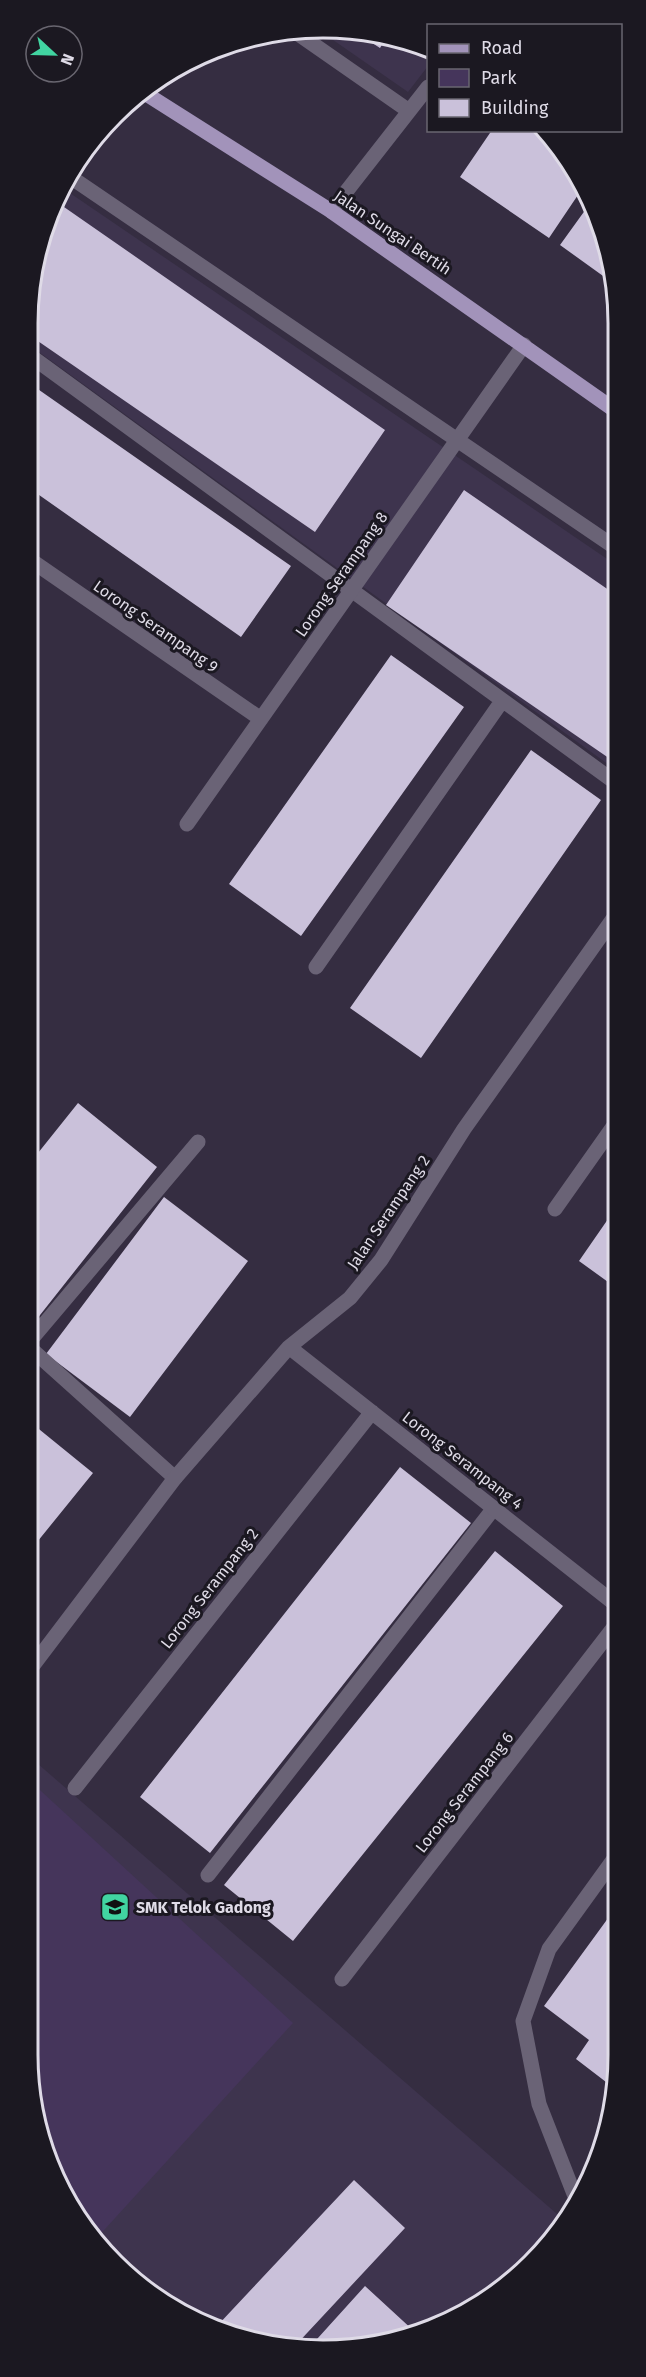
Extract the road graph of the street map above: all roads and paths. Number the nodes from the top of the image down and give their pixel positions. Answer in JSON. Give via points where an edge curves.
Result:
{"nodes":[{"id":1,"x":304,"y":38,"type":"edge"},
{"id":2,"x":427,"y":89,"type":"edge"},
{"id":3,"x":149,"y":96,"type":"edge"},
{"id":4,"x":409,"y":111,"type":"junction"},
{"id":5,"x":75,"y":183,"type":"edge"},
{"id":6,"x":331,"y":211,"type":"junction"},
{"id":7,"x":524,"y":345,"type":"junction"},
{"id":8,"x":38,"y":361,"type":"edge"},
{"id":9,"x":608,"y":402,"type":"edge"},
{"id":10,"x":457,"y":440,"type":"junction"},
{"id":11,"x":608,"y":543,"type":"edge"},
{"id":12,"x":38,"y":565,"type":"edge"},
{"id":13,"x":353,"y":589,"type":"junction"},
{"id":14,"x":502,"y":701,"type":"junction"},
{"id":15,"x":261,"y":719,"type":"junction"},
{"id":16,"x":608,"y":777,"type":"edge"},
{"id":17,"x":187,"y":824,"type":"dead end"},
{"id":18,"x":608,"y":926,"type":"edge"},
{"id":19,"x":316,"y":967,"type":"dead end"},
{"id":20,"x":608,"y":1134,"type":"edge"},
{"id":21,"x":198,"y":1142,"type":"dead end"},
{"id":22,"x":555,"y":1209,"type":"dead end"},
{"id":23,"x":38,"y":1331,"type":"edge"},
{"id":24,"x":289,"y":1347,"type":"junction"},
{"id":25,"x":38,"y":1355,"type":"edge"},
{"id":26,"x":372,"y":1412,"type":"junction"},
{"id":27,"x":175,"y":1478,"type":"junction"},
{"id":28,"x":494,"y":1508,"type":"junction"},
{"id":29,"x":608,"y":1598,"type":"edge"},
{"id":30,"x":608,"y":1635,"type":"edge"},
{"id":31,"x":38,"y":1659,"type":"edge"},
{"id":32,"x":75,"y":1788,"type":"dead end"},
{"id":33,"x":608,"y":1867,"type":"edge"},
{"id":34,"x":208,"y":1875,"type":"dead end"},
{"id":35,"x":342,"y":1979,"type":"dead end"},
{"id":36,"x":573,"y":2191,"type":"edge"}],
"edges":[{"from":1,"to":4,"type":"street"},
{"from":2,"to":4,"type":"street"},
{"from":3,"to":6,"type":"main road","name":"Jalan Sungai Bertih"},
{"from":4,"to":6,"type":"street"},
{"from":5,"to":10,"type":"street"},
{"from":6,"to":7,"type":"main road","name":"Jalan Sungai Bertih"},
{"from":7,"to":9,"type":"main road","name":"Jalan Sungai Bertih"},
{"from":7,"to":10,"type":"street","name":"Lorong Serampang 8"},
{"from":8,"to":13,"type":"street"},
{"from":10,"to":11,"type":"street"},
{"from":10,"to":13,"type":"street","name":"Lorong Serampang 8"},
{"from":12,"to":15,"type":"street","name":"Lorong Serampang 9"},
{"from":13,"to":14,"type":"street"},
{"from":13,"to":15,"type":"street","name":"Lorong Serampang 8"},
{"from":14,"to":16,"type":"street"},
{"from":14,"to":19,"type":"street"},
{"from":15,"to":17,"type":"street","name":"Lorong Serampang 8"},
{"from":18,"to":24,"type":"street","name":"Jalan Serampang 2","via":[[464,1129],[381,1260],[350,1298]]},
{"from":20,"to":22,"type":"street"},
{"from":21,"to":23,"type":"street"},
{"from":24,"to":26,"type":"street","name":"Lorong Serampang 4"},
{"from":24,"to":27,"type":"street","name":"Jalan Serampang 2"},
{"from":25,"to":27,"type":"street"},
{"from":26,"to":28,"type":"street","name":"Lorong Serampang 4"},
{"from":26,"to":32,"type":"street","name":"Lorong Serampang 2"},
{"from":27,"to":31,"type":"street","name":"Jalan Serampang 2"},
{"from":28,"to":29,"type":"street","name":"Lorong Serampang 4"},
{"from":28,"to":34,"type":"street"},
{"from":30,"to":35,"type":"street","name":"Lorong Serampang 6"},
{"from":33,"to":36,"type":"street","via":[[549,1949],[523,2021],[539,2104]]}]}
